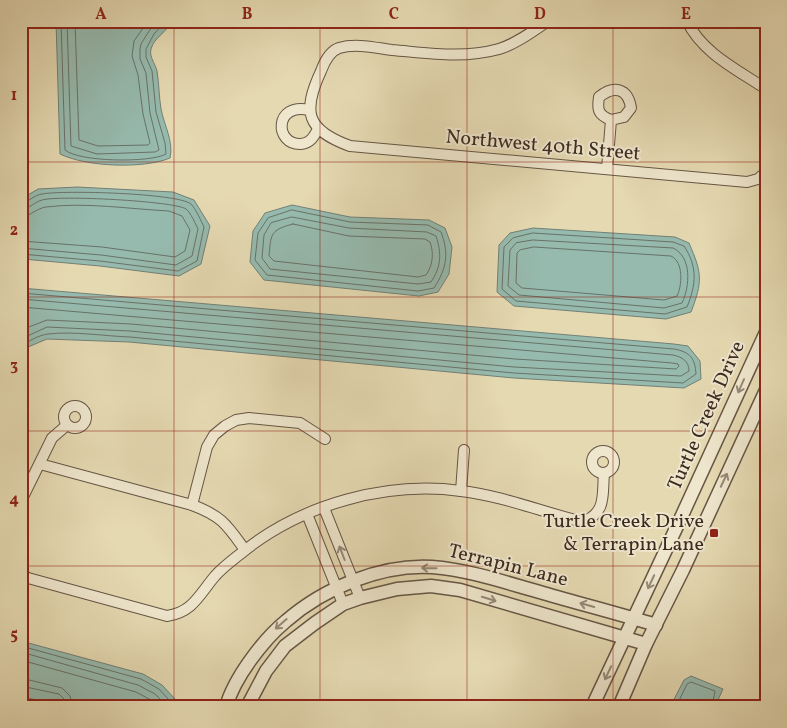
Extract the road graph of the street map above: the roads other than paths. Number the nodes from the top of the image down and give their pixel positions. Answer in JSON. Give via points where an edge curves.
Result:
{"nodes":[{"id":1,"x":548,"y":21,"type":"edge"},
{"id":2,"x":687,"y":21,"type":"edge"},
{"id":3,"x":766,"y":89,"type":"edge"},
{"id":4,"x":309,"y":110,"type":"junction"},
{"id":5,"x":611,"y":120,"type":"dead end"},
{"id":6,"x":318,"y":129,"type":"junction"},
{"id":7,"x":607,"y":169,"type":"junction"},
{"id":8,"x":766,"y":172,"type":"edge"},
{"id":9,"x":764,"y":339,"type":"edge"},
{"id":10,"x":766,"y":390,"type":"edge"},
{"id":11,"x":67,"y":425,"type":"dead end"},
{"id":12,"x":325,"y":439,"type":"dead end"},
{"id":13,"x":464,"y":450,"type":"dead end"},
{"id":14,"x":40,"y":464,"type":"junction"},
{"id":15,"x":604,"y":473,"type":"dead end"},
{"id":16,"x":461,"y":491,"type":"junction"},
{"id":17,"x":21,"y":501,"type":"edge"},
{"id":18,"x":192,"y":505,"type":"junction"},
{"id":19,"x":324,"y":508,"type":"junction"},
{"id":20,"x":307,"y":514,"type":"junction"},
{"id":21,"x":245,"y":550,"type":"junction"},
{"id":22,"x":21,"y":574,"type":"edge"},
{"id":23,"x":353,"y":580,"type":"junction"},
{"id":24,"x":520,"y":586,"type":"junction"},
{"id":25,"x":336,"y":587,"type":"junction"},
{"id":26,"x":460,"y":590,"type":"junction"},
{"id":27,"x":360,"y":598,"type":"junction"},
{"id":28,"x":343,"y":604,"type":"junction"},
{"id":29,"x":634,"y":618,"type":"junction"},
{"id":30,"x":656,"y":625,"type":"junction"},
{"id":31,"x":624,"y":639,"type":"junction"},
{"id":32,"x":646,"y":644,"type":"junction"},
{"id":33,"x":226,"y":707,"type":"edge"},
{"id":34,"x":246,"y":707,"type":"edge"},
{"id":35,"x":592,"y":707,"type":"edge"},
{"id":36,"x":619,"y":707,"type":"edge"}],
"edges":[{"from":1,"to":4,"type":"street","via":[[500,49],[473,54],[447,55],[353,46],[336,49],[325,62],[312,90]]},
{"from":2,"to":3,"type":"street","via":[[692,32],[709,50]]},
{"from":4,"to":6,"type":"street"},
{"from":4,"to":6,"type":"street","via":[[289,111],[282,119],[281,129],[286,139],[295,144],[305,144],[314,138]]},
{"from":5,"to":7,"type":"street"},
{"from":6,"to":7,"type":"street","name":"Northwest 40th Street","via":[[350,146]]},
{"from":7,"to":8,"type":"street","name":"Northwest 40th Street","via":[[747,182]]},
{"from":9,"to":29,"type":"street","name":"Turtle Creek Drive","one_way":true},
{"from":30,"to":10,"type":"street","name":"Turtle Creek Drive","one_way":true},
{"from":11,"to":14,"type":"street","via":[[52,438]]},
{"from":12,"to":18,"type":"street","via":[[300,423],[249,418],[236,420],[214,435],[207,447]]},
{"from":13,"to":16,"type":"street"},
{"from":14,"to":17,"type":"street"},
{"from":14,"to":18,"type":"street"},
{"from":15,"to":16,"type":"street","via":[[600,509],[593,518],[583,522]]},
{"from":16,"to":19,"type":"street","via":[[384,492]]},
{"from":18,"to":21,"type":"street","via":[[208,511],[226,524]]},
{"from":19,"to":20,"type":"street"},
{"from":23,"to":19,"type":"street","one_way":true},
{"from":20,"to":21,"type":"street"},
{"from":20,"to":25,"type":"street"},
{"from":21,"to":22,"type":"street","via":[[216,575],[188,609],[167,616]]},
{"from":24,"to":23,"type":"street","name":"Terrapin Lane","one_way":true,"via":[[476,574],[431,567],[394,570]]},
{"from":23,"to":25,"type":"street","name":"Terrapin Lane"},
{"from":23,"to":27,"type":"street"},
{"from":24,"to":26,"type":"street","via":[[476,582]]},
{"from":29,"to":24,"type":"street","name":"Terrapin Lane","one_way":true},
{"from":25,"to":28,"type":"street"},
{"from":25,"to":33,"type":"street","name":"Terrapin Lane","one_way":true,"via":[[302,606],[274,631],[250,661]]},
{"from":26,"to":27,"type":"street","name":"Terrapin Lane","via":[[431,586],[397,589]]},
{"from":26,"to":31,"type":"street","name":"Terrapin Lane","one_way":true},
{"from":27,"to":28,"type":"street","name":"Terrapin Lane"},
{"from":28,"to":34,"type":"street","name":"Terrapin Lane","via":[[285,646],[266,671]]},
{"from":29,"to":30,"type":"street","name":"Terrapin Lane"},
{"from":29,"to":31,"type":"street","name":"Turtle Creek Drive"},
{"from":30,"to":32,"type":"street","name":"Turtle Creek Drive"},
{"from":31,"to":32,"type":"street","name":"Terrapin Lane"},
{"from":31,"to":35,"type":"street","name":"Turtle Creek Drive","one_way":true},
{"from":32,"to":36,"type":"street","name":"Turtle Creek Drive"}]}
